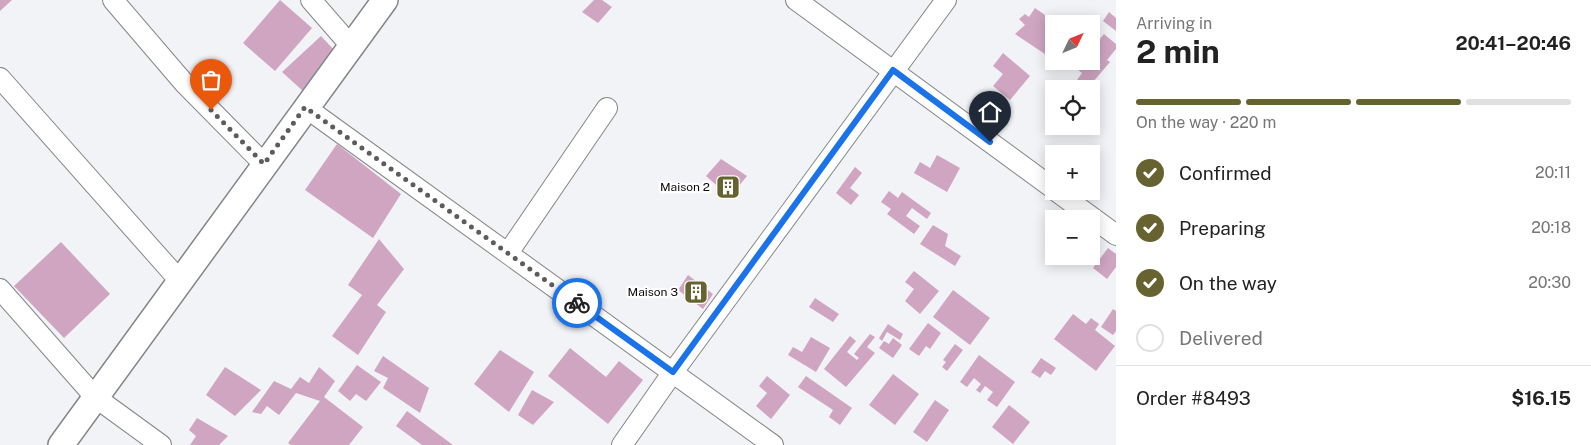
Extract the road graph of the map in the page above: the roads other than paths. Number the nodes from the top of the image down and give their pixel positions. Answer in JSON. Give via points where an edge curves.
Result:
{"nodes":[{"id":1,"x":113,"y":0,"type":"edge"},
{"id":2,"x":310,"y":0,"type":"edge"},
{"id":3,"x":385,"y":0,"type":"edge"},
{"id":4,"x":796,"y":0,"type":"edge"},
{"id":5,"x":946,"y":0,"type":"edge"},
{"id":6,"x":351,"y":46,"type":"junction"},
{"id":7,"x":893,"y":70,"type":"junction"},
{"id":8,"x":0,"y":78,"type":"edge"},
{"id":9,"x":305,"y":107,"type":"junction"},
{"id":10,"x":607,"y":108,"type":"dead end"},
{"id":11,"x":264,"y":164,"type":"junction"},
{"id":12,"x":1045,"y":183,"type":"edge"},
{"id":13,"x":1068,"y":200,"type":"edge"},
{"id":14,"x":1116,"y":236,"type":"edge"},
{"id":15,"x":508,"y":253,"type":"junction"},
{"id":16,"x":180,"y":281,"type":"junction"},
{"id":17,"x":0,"y":289,"type":"edge"},
{"id":18,"x":673,"y":372,"type":"junction"},
{"id":19,"x":95,"y":397,"type":"junction"},
{"id":20,"x":61,"y":445,"type":"edge"},
{"id":21,"x":161,"y":445,"type":"edge"},
{"id":22,"x":622,"y":445,"type":"edge"},
{"id":23,"x":773,"y":445,"type":"edge"}],
"edges":[{"from":1,"to":11,"type":"street","via":[[185,84]]},
{"from":2,"to":6,"type":"street"},
{"from":3,"to":6,"type":"street"},
{"from":4,"to":7,"type":"street"},
{"from":5,"to":7,"type":"street"},
{"from":6,"to":9,"type":"street"},
{"from":7,"to":12,"type":"street"},
{"from":7,"to":18,"type":"street"},
{"from":8,"to":16,"type":"street"},
{"from":9,"to":11,"type":"street"},
{"from":9,"to":15,"type":"street"},
{"from":10,"to":15,"type":"street"},
{"from":11,"to":16,"type":"street"},
{"from":13,"to":14,"type":"street"},
{"from":15,"to":18,"type":"street"},
{"from":16,"to":19,"type":"street"},
{"from":17,"to":19,"type":"street"},
{"from":18,"to":22,"type":"street"},
{"from":18,"to":23,"type":"street"},
{"from":19,"to":20,"type":"street"},
{"from":19,"to":21,"type":"street"}]}
